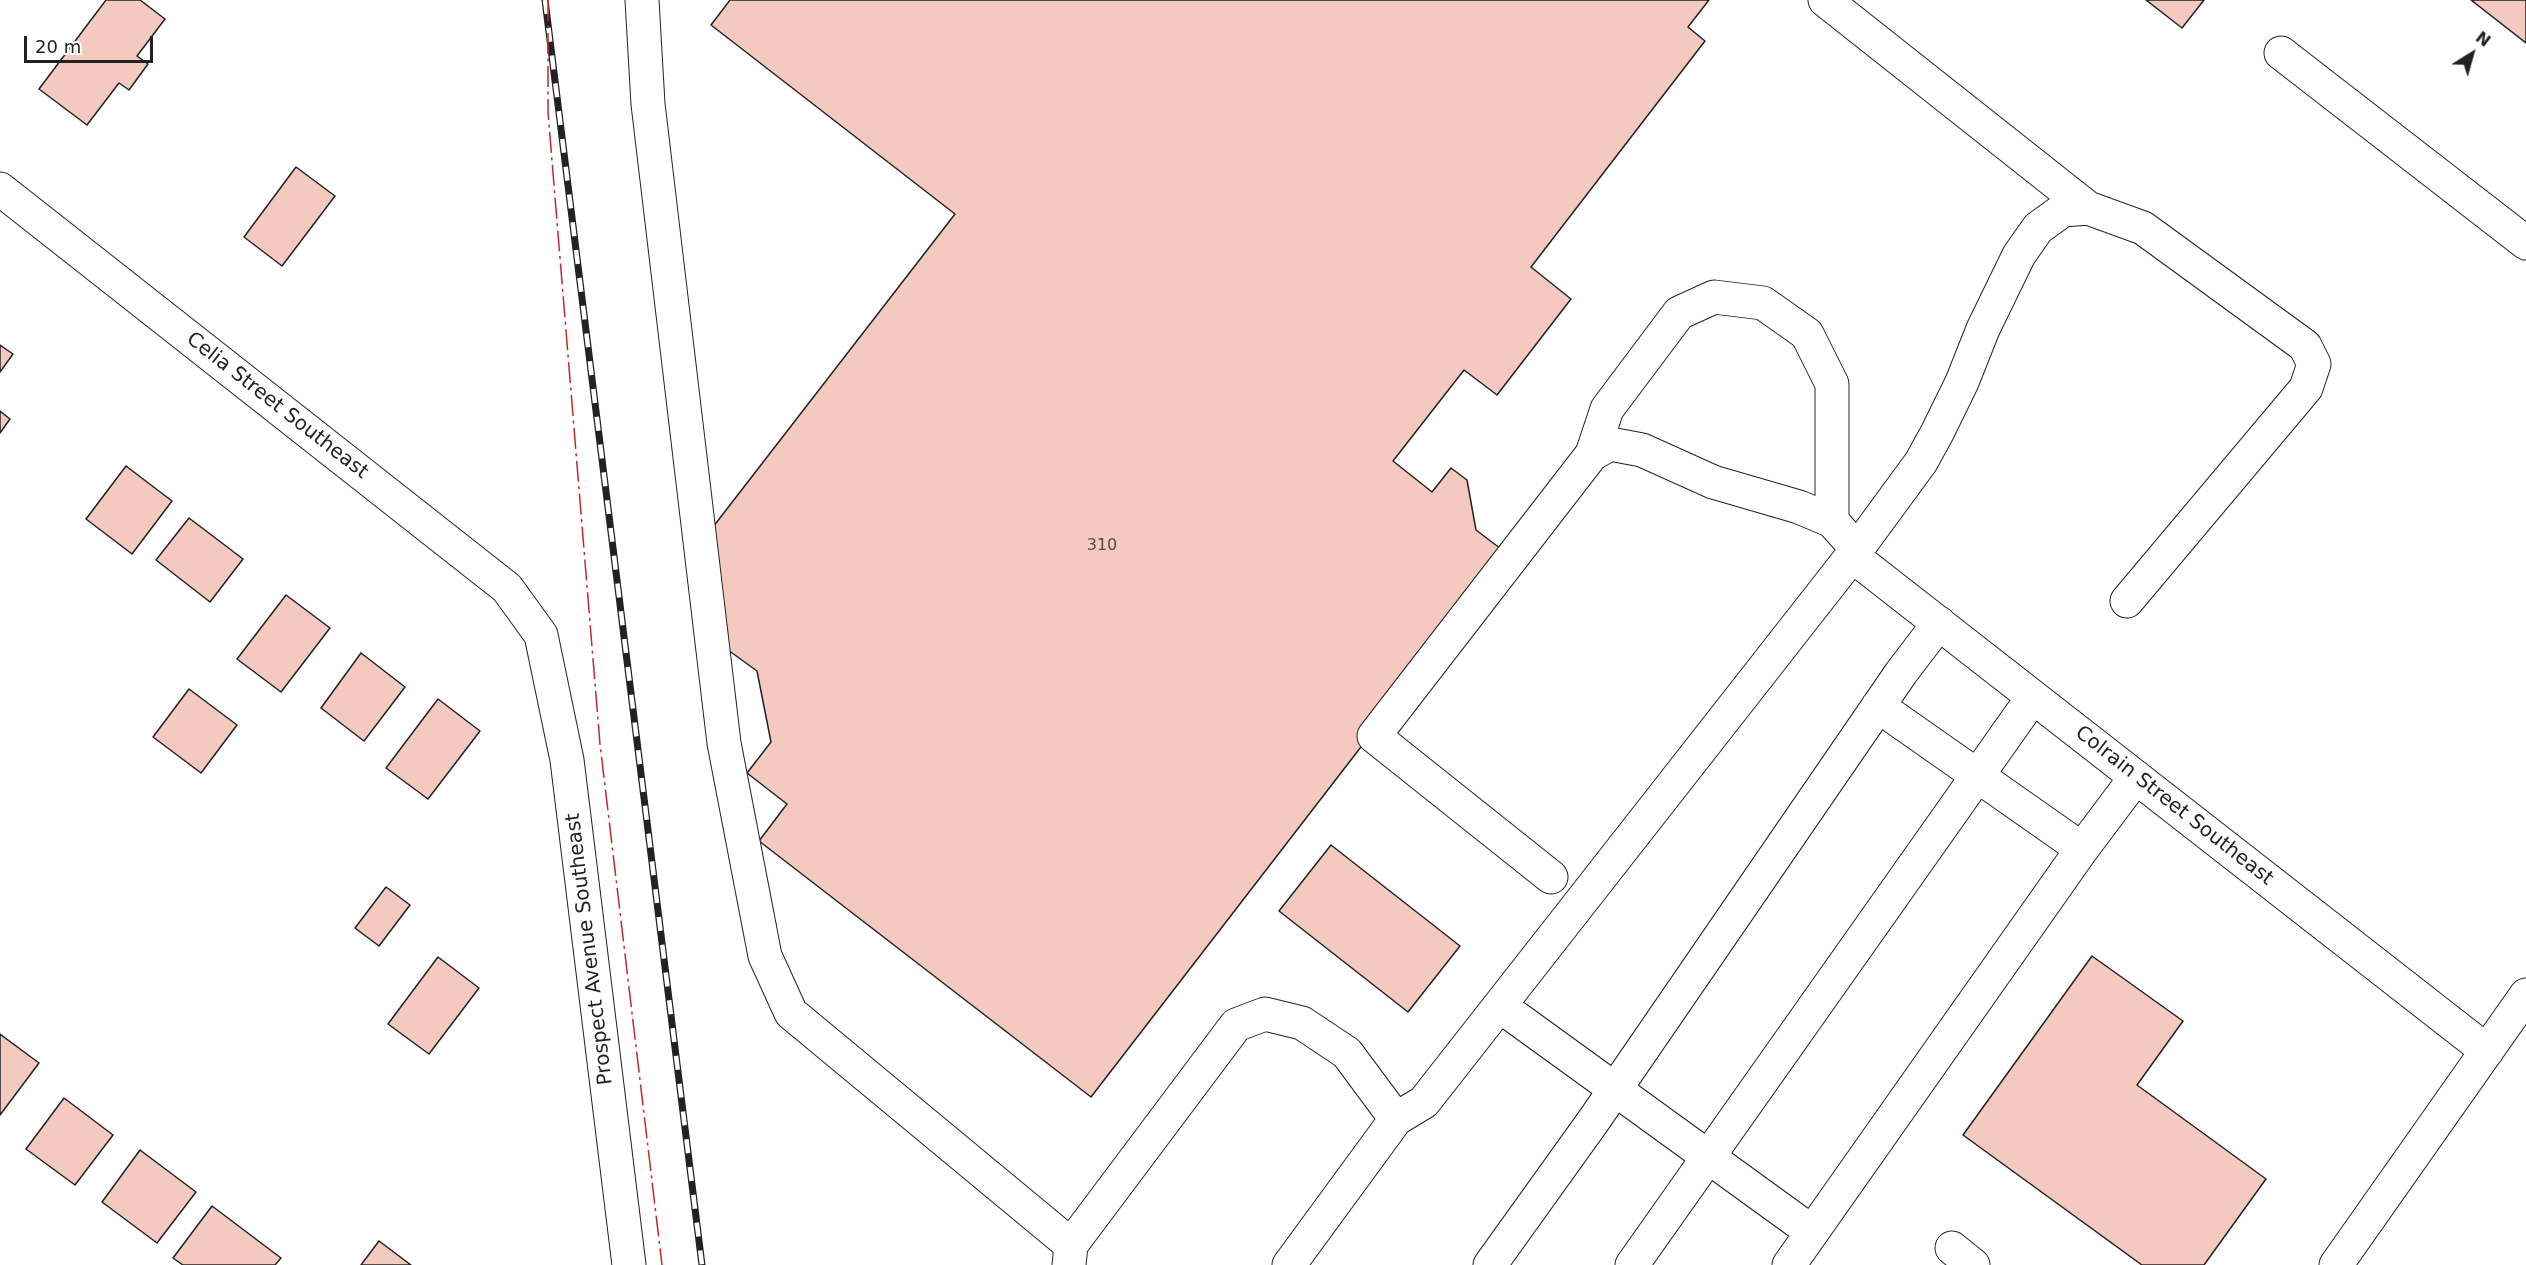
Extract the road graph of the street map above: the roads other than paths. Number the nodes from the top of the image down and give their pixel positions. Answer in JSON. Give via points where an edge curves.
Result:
{"nodes":[{"id":1,"x":642,"y":0,"type":"edge"},
{"id":2,"x":1825,"y":0,"type":"edge"},
{"id":3,"x":2281,"y":53,"type":"dead end"},
{"id":4,"x":0,"y":189,"type":"edge"},
{"id":5,"x":2088,"y":208,"type":"junction"},
{"id":6,"x":2526,"y":243,"type":"edge"},
{"id":7,"x":1592,"y":454,"type":"junction"},
{"id":8,"x":1832,"y":521,"type":"junction"},
{"id":9,"x":1858,"y":557,"type":"junction"},
{"id":10,"x":2127,"y":601,"type":"dead end"},
{"id":11,"x":1939,"y":623,"type":"junction"},
{"id":12,"x":541,"y":635,"type":"joint"},
{"id":13,"x":2033,"y":697,"type":"junction"},
{"id":14,"x":1878,"y":706,"type":"junction"},
{"id":15,"x":1977,"y":775,"type":"junction"},
{"id":16,"x":2136,"y":777,"type":"junction"},
{"id":17,"x":2082,"y":849,"type":"junction"},
{"id":18,"x":1551,"y":877,"type":"dead end"},
{"id":19,"x":2526,"y":995,"type":"edge"},
{"id":20,"x":1500,"y":1006,"type":"junction"},
{"id":21,"x":2487,"y":1051,"type":"junction"},
{"id":22,"x":1615,"y":1089,"type":"junction"},
{"id":23,"x":1396,"y":1119,"type":"junction"},
{"id":24,"x":1708,"y":1157,"type":"junction"},
{"id":25,"x":1812,"y":1232,"type":"junction"},
{"id":26,"x":1070,"y":1255,"type":"edge"},
{"id":27,"x":628,"y":1265,"type":"edge"},
{"id":28,"x":1289,"y":1265,"type":"edge"},
{"id":29,"x":1490,"y":1265,"type":"edge"},
{"id":30,"x":1632,"y":1265,"type":"edge"},
{"id":31,"x":1789,"y":1265,"type":"edge"},
{"id":32,"x":2337,"y":1265,"type":"edge"}],
"edges":[{"from":1,"to":26,"type":"street","via":[[648,104],[724,743],[765,956],[791,1013]]},
{"from":2,"to":5,"type":"street"},
{"from":3,"to":6,"type":"street"},
{"from":4,"to":12,"type":"street","name":"Celia Street Southeast","via":[[507,588]]},
{"from":5,"to":9,"type":"street","via":[[2063,210],[2038,228],[2019,255],[1937,433]]},
{"from":5,"to":10,"type":"street","via":[[2143,228],[2305,346],[2314,364],[2306,388]]},
{"from":7,"to":8,"type":"street","via":[[1610,444],[1642,450],[1713,482],[1799,507]]},
{"from":7,"to":8,"type":"street","via":[[1607,409],[1679,314],[1714,297],[1763,303],[1807,334],[1832,384]]},
{"from":7,"to":18,"type":"street","via":[[1374,736]]},
{"from":8,"to":9,"type":"street","name":"Colrain Street Southeast"},
{"from":9,"to":11,"type":"street","name":"Colrain Street Southeast"},
{"from":9,"to":20,"type":"street"},
{"from":11,"to":13,"type":"street","name":"Colrain Street Southeast"},
{"from":11,"to":14,"type":"street"},
{"from":12,"to":27,"type":"street","name":"Prospect Avenue Southeast","via":[[567,760]]},
{"from":13,"to":15,"type":"street"},
{"from":13,"to":16,"type":"street","name":"Colrain Street Southeast"},
{"from":14,"to":15,"type":"street"},
{"from":14,"to":22,"type":"street"},
{"from":15,"to":17,"type":"street"},
{"from":15,"to":24,"type":"street"},
{"from":16,"to":17,"type":"street"},
{"from":16,"to":21,"type":"street","name":"Colrain Street Southeast"},
{"from":17,"to":25,"type":"street"},
{"from":19,"to":21,"type":"street"},
{"from":20,"to":22,"type":"street"},
{"from":20,"to":23,"type":"street","via":[[1424,1102]]},
{"from":21,"to":32,"type":"street"},
{"from":22,"to":24,"type":"street"},
{"from":22,"to":29,"type":"street"},
{"from":23,"to":26,"type":"street","via":[[1347,1053],[1302,1023],[1265,1014],[1236,1025]]},
{"from":23,"to":28,"type":"street"},
{"from":24,"to":25,"type":"street"},
{"from":24,"to":30,"type":"street"},
{"from":25,"to":31,"type":"street"}]}
